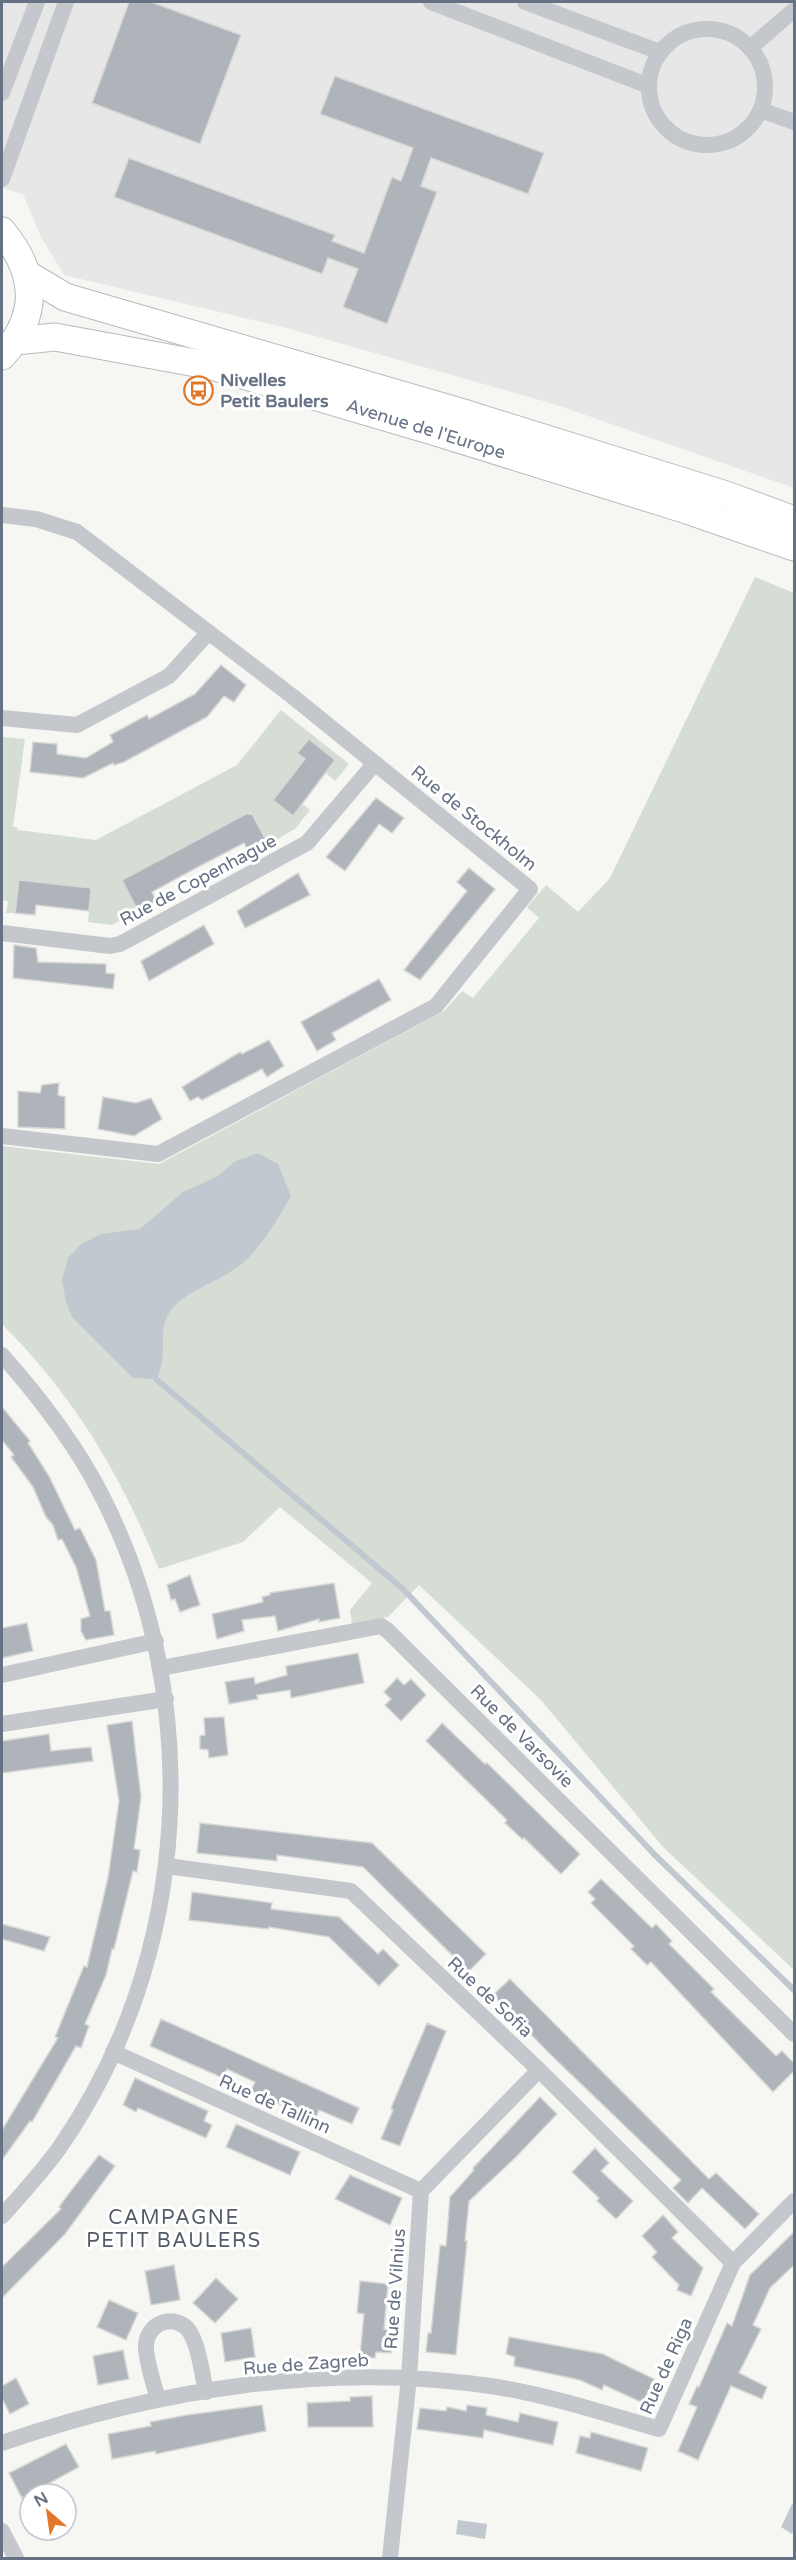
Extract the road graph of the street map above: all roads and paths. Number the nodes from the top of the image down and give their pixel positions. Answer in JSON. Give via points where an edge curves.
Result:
{"nodes":[{"id":1,"x":37,"y":2,"type":"edge"},
{"id":2,"x":66,"y":2,"type":"edge"},
{"id":3,"x":430,"y":2,"type":"edge"},
{"id":4,"x":525,"y":2,"type":"edge"},
{"id":5,"x":795,"y":10,"type":"edge"},
{"id":6,"x":750,"y":48,"type":"junction"},
{"id":7,"x":660,"y":52,"type":"junction"},
{"id":8,"x":649,"y":86,"type":"junction"},
{"id":9,"x":2,"y":93,"type":"edge"},
{"id":10,"x":761,"y":110,"type":"junction"},
{"id":11,"x":795,"y":122,"type":"edge"},
{"id":12,"x":2,"y":179,"type":"edge"},
{"id":13,"x":2,"y":231,"type":"edge"},
{"id":14,"x":27,"y":274,"type":"junction"},
{"id":15,"x":8,"y":348,"type":"edge"},
{"id":16,"x":2,"y":515,"type":"edge"},
{"id":17,"x":795,"y":520,"type":"edge"},
{"id":18,"x":795,"y":548,"type":"edge"},
{"id":19,"x":207,"y":633,"type":"junction"},
{"id":20,"x":2,"y":718,"type":"edge"},
{"id":21,"x":375,"y":763,"type":"junction"},
{"id":22,"x":2,"y":933,"type":"edge"},
{"id":23,"x":2,"y":1136,"type":"edge"},
{"id":24,"x":2,"y":1355,"type":"edge"},
{"id":25,"x":156,"y":1641,"type":"junction"},
{"id":26,"x":161,"y":1668,"type":"junction"},
{"id":27,"x":2,"y":1676,"type":"edge"},
{"id":28,"x":166,"y":1699,"type":"junction"},
{"id":29,"x":2,"y":1724,"type":"edge"},
{"id":30,"x":167,"y":1866,"type":"junction"},
{"id":31,"x":795,"y":2034,"type":"edge"},
{"id":32,"x":113,"y":2052,"type":"junction"},
{"id":33,"x":539,"y":2070,"type":"junction"},
{"id":34,"x":421,"y":2191,"type":"junction"},
{"id":35,"x":795,"y":2201,"type":"edge"},
{"id":36,"x":2,"y":2216,"type":"edge"},
{"id":37,"x":733,"y":2263,"type":"junction"},
{"id":38,"x":409,"y":2378,"type":"junction"},
{"id":39,"x":206,"y":2391,"type":"junction"},
{"id":40,"x":158,"y":2399,"type":"junction"},
{"id":41,"x":2,"y":2443,"type":"edge"},
{"id":42,"x":2,"y":2531,"type":"edge"},
{"id":43,"x":16,"y":2559,"type":"edge"},
{"id":44,"x":390,"y":2559,"type":"edge"}],
"edges":[{"from":1,"to":9,"type":"street"},
{"from":2,"to":12,"type":"street"},
{"from":3,"to":8,"type":"street"},
{"from":4,"to":7,"type":"street"},
{"from":5,"to":6,"type":"street"},
{"from":6,"to":7,"type":"street","via":[[728,32],[709,28],[674,39]]},
{"from":6,"to":10,"type":"street","via":[[764,73]]},
{"from":7,"to":8,"type":"street"},
{"from":8,"to":10,"type":"street","via":[[652,105],[662,123],[676,136],[695,144],[715,144],[734,138],[750,126]]},
{"from":10,"to":11,"type":"street"},
{"from":13,"to":14,"type":"main road","via":[[17,249]]},
{"from":14,"to":15,"type":"main road","via":[[25,320]]},
{"from":14,"to":17,"type":"main road","name":"Avenue de l'Europe","via":[[65,297],[460,412]]},
{"from":15,"to":18,"type":"main road","name":"Avenue de l'Europe","via":[[55,337],[213,366],[434,430]]},
{"from":16,"to":19,"type":"street","name":"Rue de Stockholm","via":[[36,519],[77,532]]},
{"from":19,"to":20,"type":"street","via":[[169,676],[77,725]]},
{"from":19,"to":21,"type":"street","name":"Rue de Stockholm"},
{"from":21,"to":22,"type":"street","name":"Rue de Copenhague","via":[[307,843],[120,944]]},
{"from":21,"to":23,"type":"street","name":"Rue de Stockholm","via":[[530,890],[436,1006],[158,1154]]},
{"from":24,"to":25,"type":"street","via":[[63,1430],[100,1493],[136,1575]]},
{"from":25,"to":26,"type":"street"},
{"from":25,"to":27,"type":"street"},
{"from":26,"to":28,"type":"street"},
{"from":26,"to":31,"type":"street","name":"Rue de Varsovie","via":[[381,1626]]},
{"from":28,"to":29,"type":"street"},
{"from":28,"to":30,"type":"street","via":[[171,1757]]},
{"from":30,"to":32,"type":"street","via":[[152,1944]]},
{"from":30,"to":33,"type":"street","name":"Rue de Sofia","via":[[351,1891]]},
{"from":32,"to":34,"type":"street","name":"Rue de Tallinn"},
{"from":32,"to":36,"type":"street","via":[[60,2147]]},
{"from":33,"to":34,"type":"street"},
{"from":33,"to":37,"type":"street","name":"Rue de Sofia"},
{"from":34,"to":38,"type":"street","name":"Rue de Vilnius"},
{"from":35,"to":37,"type":"street","name":"Rue de Riga"},
{"from":37,"to":38,"type":"street","name":"Rue de Riga","via":[[659,2429],[508,2390]]},
{"from":38,"to":39,"type":"street","name":"Rue de Zagreb","via":[[327,2379]]},
{"from":38,"to":44,"type":"street","name":"Rue de Vilnius"},
{"from":39,"to":40,"type":"street","name":"Rue de Zagreb"},
{"from":39,"to":40,"type":"street","via":[[192,2336],[183,2323],[170,2320],[158,2323],[150,2331],[146,2345]]},
{"from":40,"to":41,"type":"street","name":"Rue de Zagreb","via":[[93,2414]]},
{"from":42,"to":43,"type":"street"}]}
